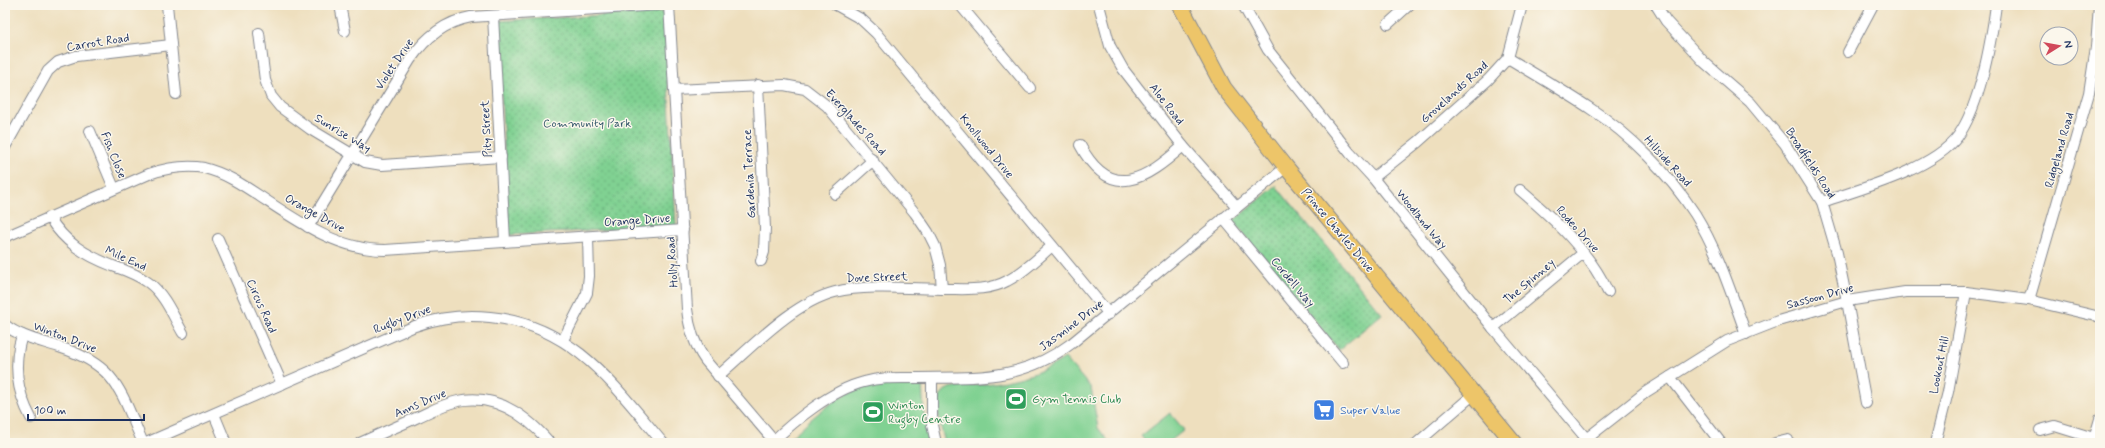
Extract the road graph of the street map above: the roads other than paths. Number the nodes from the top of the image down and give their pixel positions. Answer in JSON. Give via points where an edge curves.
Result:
{"nodes":[{"id":1,"x":167,"y":5,"type":"edge"},
{"id":2,"x":340,"y":5,"type":"edge"},
{"id":3,"x":660,"y":5,"type":"edge"},
{"id":4,"x":669,"y":5,"type":"edge"},
{"id":5,"x":836,"y":5,"type":"edge"},
{"id":6,"x":960,"y":5,"type":"edge"},
{"id":7,"x":1099,"y":5,"type":"edge"},
{"id":8,"x":1243,"y":5,"type":"edge"},
{"id":9,"x":1408,"y":5,"type":"edge"},
{"id":10,"x":1522,"y":5,"type":"edge"},
{"id":11,"x":1656,"y":5,"type":"edge"},
{"id":12,"x":1874,"y":5,"type":"edge"},
{"id":13,"x":1996,"y":5,"type":"edge"},
{"id":14,"x":2099,"y":5,"type":"edge"},
{"id":15,"x":1182,"y":6,"type":"edge"},
{"id":16,"x":493,"y":16,"type":"junction"},
{"id":17,"x":1388,"y":24,"type":"dead end"},
{"id":18,"x":345,"y":31,"type":"dead end"},
{"id":19,"x":259,"y":33,"type":"dead end"},
{"id":20,"x":171,"y":44,"type":"junction"},
{"id":21,"x":1848,"y":52,"type":"dead end"},
{"id":22,"x":1508,"y":58,"type":"junction"},
{"id":23,"x":758,"y":86,"type":"junction"},
{"id":24,"x":1030,"y":88,"type":"dead end"},
{"id":25,"x":674,"y":90,"type":"junction"},
{"id":26,"x":176,"y":94,"type":"dead end"},
{"id":27,"x":90,"y":131,"type":"dead end"},
{"id":28,"x":1080,"y":145,"type":"dead end"},
{"id":29,"x":1183,"y":146,"type":"junction"},
{"id":30,"x":5,"y":147,"type":"edge"},
{"id":31,"x":352,"y":154,"type":"junction"},
{"id":32,"x":500,"y":157,"type":"junction"},
{"id":33,"x":872,"y":160,"type":"junction"},
{"id":34,"x":1286,"y":168,"type":"junction"},
{"id":35,"x":1372,"y":178,"type":"junction"},
{"id":36,"x":114,"y":188,"type":"junction"},
{"id":37,"x":1520,"y":190,"type":"dead end"},
{"id":38,"x":835,"y":194,"type":"dead end"},
{"id":39,"x":1822,"y":202,"type":"junction"},
{"id":40,"x":1236,"y":208,"type":"junction"},
{"id":41,"x":49,"y":217,"type":"junction"},
{"id":42,"x":1223,"y":218,"type":"junction"},
{"id":43,"x":308,"y":227,"type":"junction"},
{"id":44,"x":683,"y":230,"type":"junction"},
{"id":45,"x":588,"y":236,"type":"junction"},
{"id":46,"x":5,"y":237,"type":"edge"},
{"id":47,"x":218,"y":239,"type":"dead end"},
{"id":48,"x":505,"y":241,"type":"junction"},
{"id":49,"x":1052,"y":246,"type":"junction"},
{"id":50,"x":1582,"y":254,"type":"junction"},
{"id":51,"x":761,"y":261,"type":"dead end"},
{"id":52,"x":942,"y":289,"type":"junction"},
{"id":53,"x":1608,"y":292,"type":"dead end"},
{"id":54,"x":1966,"y":292,"type":"junction"},
{"id":55,"x":2029,"y":300,"type":"junction"},
{"id":56,"x":1847,"y":301,"type":"junction"},
{"id":57,"x":1109,"y":314,"type":"junction"},
{"id":58,"x":2100,"y":317,"type":"edge"},
{"id":59,"x":5,"y":325,"type":"edge"},
{"id":60,"x":1493,"y":328,"type":"junction"},
{"id":61,"x":183,"y":333,"type":"dead end"},
{"id":62,"x":1746,"y":334,"type":"junction"},
{"id":63,"x":22,"y":335,"type":"junction"},
{"id":64,"x":563,"y":340,"type":"junction"},
{"id":65,"x":1343,"y":363,"type":"dead end"},
{"id":66,"x":718,"y":376,"type":"junction"},
{"id":67,"x":1670,"y":377,"type":"junction"},
{"id":68,"x":932,"y":378,"type":"junction"},
{"id":69,"x":282,"y":384,"type":"junction"},
{"id":70,"x":1474,"y":394,"type":"junction"},
{"id":71,"x":1866,"y":403,"type":"dead end"},
{"id":72,"x":214,"y":414,"type":"junction"},
{"id":73,"x":31,"y":418,"type":"dead end"},
{"id":74,"x":2100,"y":418,"type":"edge"},
{"id":75,"x":2040,"y":430,"type":"dead end"},
{"id":76,"x":1788,"y":440,"type":"dead end"},
{"id":77,"x":1586,"y":441,"type":"edge"},
{"id":78,"x":2096,"y":441,"type":"edge"},
{"id":79,"x":772,"y":442,"type":"edge"},
{"id":80,"x":143,"y":443,"type":"edge"},
{"id":81,"x":146,"y":443,"type":"edge"},
{"id":82,"x":226,"y":443,"type":"edge"},
{"id":83,"x":360,"y":443,"type":"edge"},
{"id":84,"x":550,"y":443,"type":"edge"},
{"id":85,"x":663,"y":443,"type":"edge"},
{"id":86,"x":936,"y":443,"type":"edge"},
{"id":87,"x":1417,"y":443,"type":"edge"},
{"id":88,"x":1514,"y":443,"type":"edge"},
{"id":89,"x":1721,"y":443,"type":"edge"},
{"id":90,"x":1775,"y":443,"type":"edge"},
{"id":91,"x":1935,"y":443,"type":"edge"}],
"edges":[{"from":1,"to":20,"type":"street"},
{"from":2,"to":18,"type":"street"},
{"from":3,"to":16,"type":"street","name":"Violet Drive"},
{"from":4,"to":25,"type":"street","name":"Holly Road"},
{"from":5,"to":49,"type":"street","name":"Knollwood Drive","via":[[861,19],[876,33]]},
{"from":6,"to":24,"type":"street"},
{"from":7,"to":29,"type":"street","name":"Aloe Road","via":[[1106,34],[1116,57]]},
{"from":8,"to":35,"type":"street","name":"Woodland Way","via":[[1268,50]]},
{"from":9,"to":17,"type":"street"},
{"from":10,"to":22,"type":"street","name":"Grovelands Road"},
{"from":11,"to":39,"type":"street","name":"Broadfields Road","via":[[1666,21],[1699,56],[1755,108],[1785,144]]},
{"from":12,"to":21,"type":"street"},
{"from":13,"to":39,"type":"street","via":[[1978,90],[1969,116],[1957,136],[1920,165],[1880,183]]},
{"from":14,"to":55,"type":"street","name":"Ridgeland Road","via":[[2089,93]]},
{"from":15,"to":34,"type":"highway","name":"Prince Charles Drive","via":[[1224,88]]},
{"from":16,"to":31,"type":"street","name":"Violet Drive","via":[[456,21],[444,26],[426,40],[410,60]]},
{"from":16,"to":32,"type":"street","name":"Pity Street"},
{"from":19,"to":31,"type":"street","name":"Sunrise Way","via":[[265,80],[275,102],[310,129]]},
{"from":20,"to":26,"type":"street"},
{"from":20,"to":30,"type":"street","name":"Carrot Road","via":[[76,56],[58,62],[48,71]]},
{"from":22,"to":35,"type":"street","name":"Grovelands Road","via":[[1488,80],[1418,142]]},
{"from":22,"to":62,"type":"street","name":"Hillside Road","via":[[1592,109],[1626,135],[1664,173],[1695,214],[1716,253]]},
{"from":23,"to":25,"type":"street","name":"Everglades Road"},
{"from":23,"to":33,"type":"street","name":"Everglades Road","via":[[790,85],[809,92],[833,112]]},
{"from":23,"to":51,"type":"street","name":"Gardenia Terrace","via":[[765,228]]},
{"from":25,"to":44,"type":"street","name":"Holly Road"},
{"from":27,"to":36,"type":"street","name":"Fish Close"},
{"from":28,"to":29,"type":"street","via":[[1095,167],[1107,175],[1126,180],[1142,177],[1156,169]]},
{"from":29,"to":40,"type":"street","name":"Aloe Road"},
{"from":31,"to":32,"type":"street","name":"Sunrise Way","via":[[376,165]]},
{"from":31,"to":43,"type":"street","name":"Violet Drive"},
{"from":32,"to":48,"type":"street","name":"Pity Street"},
{"from":33,"to":38,"type":"street"},
{"from":33,"to":52,"type":"street","name":"Everglades Road","via":[[928,232],[938,255]]},
{"from":34,"to":40,"type":"street","name":"Jasmine Drive"},
{"from":34,"to":70,"type":"highway","name":"Prince Charles Drive"},
{"from":35,"to":60,"type":"street","name":"Woodland Way"},
{"from":36,"to":41,"type":"street","name":"Orange Drive"},
{"from":36,"to":43,"type":"street","name":"Orange Drive","via":[[166,169],[204,168],[236,181]]},
{"from":37,"to":50,"type":"street","name":"Rodeo Drive","via":[[1550,216]]},
{"from":39,"to":56,"type":"street","name":"Broadfields Road","via":[[1837,253]]},
{"from":40,"to":42,"type":"street","name":"Jasmine Drive"},
{"from":41,"to":46,"type":"street","name":"Orange Drive"},
{"from":41,"to":61,"type":"street","name":"Mile End","via":[[60,234],[75,248],[153,286]]},
{"from":42,"to":57,"type":"street","name":"Jasmine Drive"},
{"from":42,"to":65,"type":"street","name":"Cordell Way"},
{"from":43,"to":48,"type":"street","name":"Orange Drive","via":[[343,244],[375,250]]},
{"from":44,"to":45,"type":"street","name":"Orange Drive"},
{"from":44,"to":66,"type":"street","name":"Holly Road","via":[[691,331],[701,354]]},
{"from":45,"to":48,"type":"street","name":"Orange Drive"},
{"from":45,"to":64,"type":"street","via":[[587,293]]},
{"from":47,"to":69,"type":"street","name":"Circus Road"},
{"from":49,"to":52,"type":"street","name":"Dove Street","via":[[1001,284],[976,289]]},
{"from":49,"to":57,"type":"street","name":"Knollwood Drive"},
{"from":50,"to":53,"type":"street","name":"Rodeo Drive","via":[[1599,273]]},
{"from":50,"to":60,"type":"street","name":"The Spinney"},
{"from":52,"to":66,"type":"street","name":"Dove Street","via":[[858,289],[836,292],[819,298],[790,316]]},
{"from":54,"to":55,"type":"street","name":"Sassoon Drive"},
{"from":54,"to":56,"type":"street","name":"Sassoon Drive","via":[[1906,292]]},
{"from":54,"to":91,"type":"street","name":"Lookout Hill","via":[[1948,392]]},
{"from":55,"to":58,"type":"street","name":"Sassoon Drive"},
{"from":56,"to":62,"type":"street","name":"Sassoon Drive","via":[[1778,321]]},
{"from":56,"to":71,"type":"street","name":"Broadfields Road"},
{"from":57,"to":68,"type":"street","name":"Jasmine Drive","via":[[1061,351],[1027,369],[995,376]]},
{"from":59,"to":63,"type":"street","name":"Winton Drive"},
{"from":60,"to":77,"type":"street","name":"Woodland Way"},
{"from":62,"to":67,"type":"street","name":"Sassoon Drive","via":[[1727,341]]},
{"from":63,"to":73,"type":"street","via":[[16,370],[22,398]]},
{"from":63,"to":80,"type":"street","name":"Winton Drive","via":[[79,354],[104,369],[117,387]]},
{"from":64,"to":69,"type":"street","name":"Rugby Drive","via":[[515,320],[480,316],[444,317],[415,326]]},
{"from":64,"to":85,"type":"street","name":"Rugby Drive","via":[[601,370]]},
{"from":66,"to":79,"type":"street","name":"Holly Road"},
{"from":67,"to":77,"type":"street","name":"Sassoon Drive","via":[[1646,392]]},
{"from":67,"to":89,"type":"street"},
{"from":68,"to":79,"type":"street","name":"Jasmine Drive","via":[[881,379],[854,385],[827,399]]},
{"from":68,"to":86,"type":"street","via":[[932,425]]},
{"from":69,"to":72,"type":"street","name":"Rugby Drive"},
{"from":70,"to":87,"type":"street"},
{"from":70,"to":88,"type":"highway","name":"Prince Charles Drive"},
{"from":72,"to":81,"type":"street","name":"Rugby Drive"},
{"from":72,"to":82,"type":"street"},
{"from":74,"to":78,"type":"street"},
{"from":75,"to":78,"type":"street","via":[[2055,426]]},
{"from":76,"to":90,"type":"street"},
{"from":83,"to":84,"type":"street","name":"Anns Drive","via":[[447,404],[469,400],[493,402],[511,408],[527,419]]}]}
